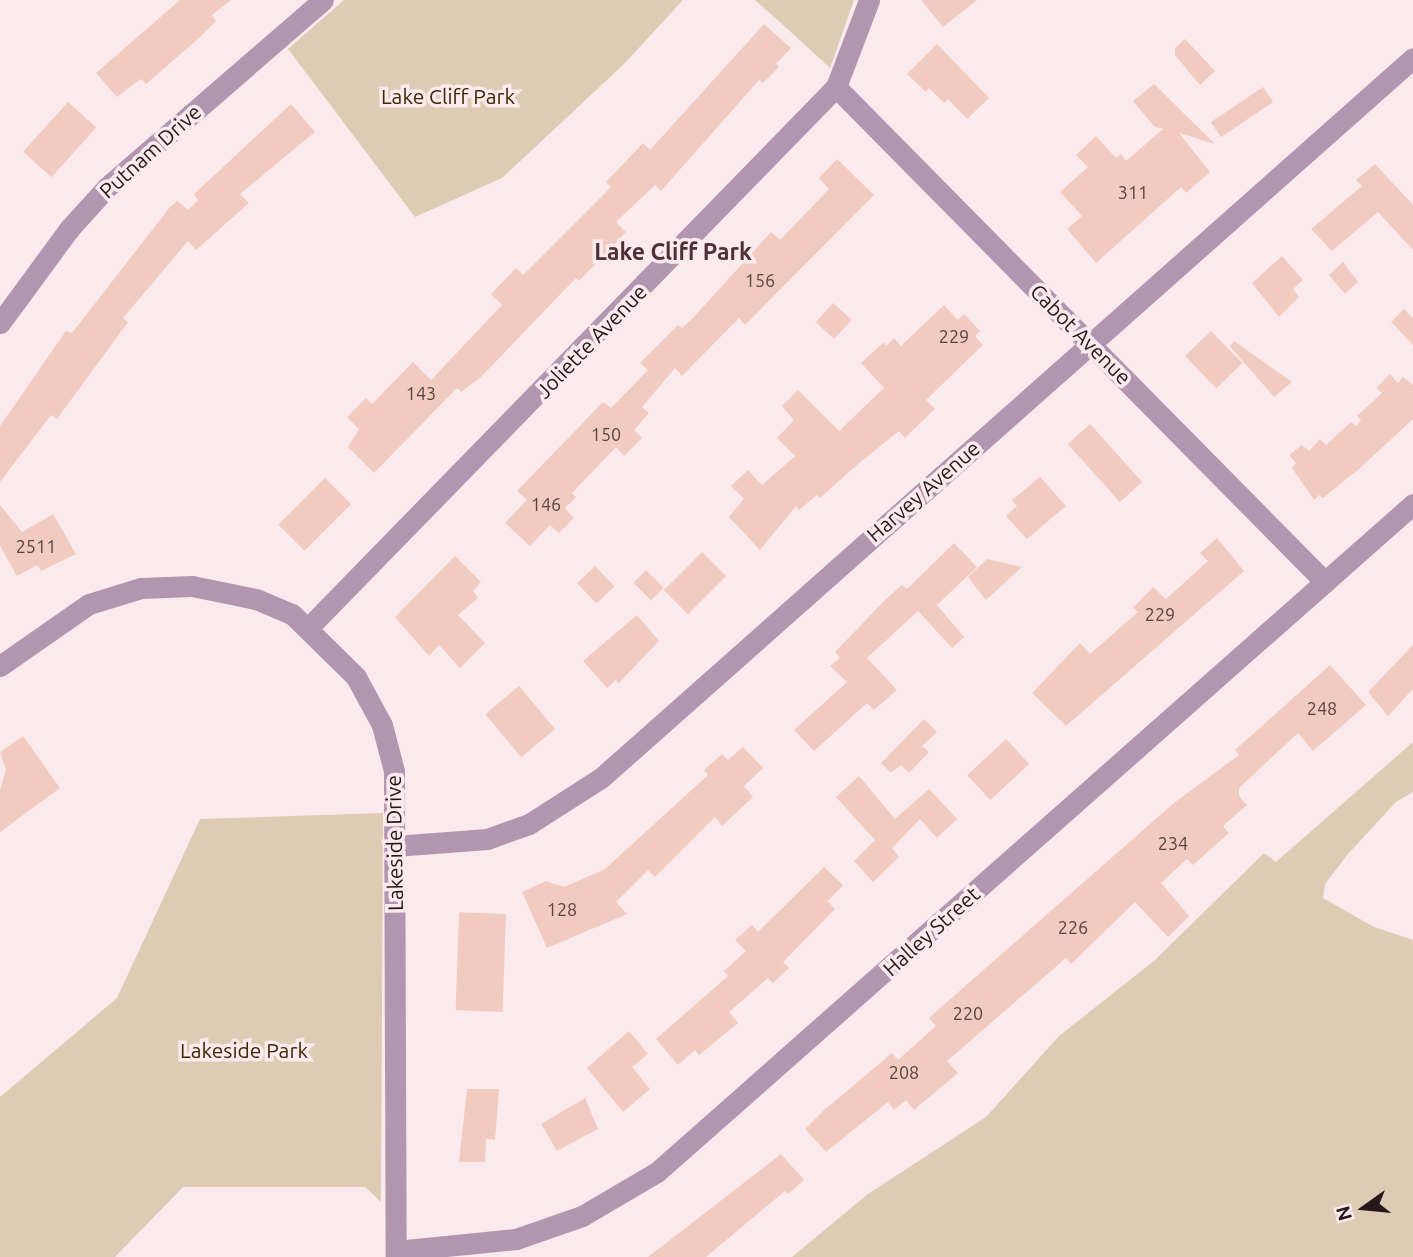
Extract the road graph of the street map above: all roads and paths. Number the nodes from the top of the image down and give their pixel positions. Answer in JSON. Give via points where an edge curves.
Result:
{"nodes":[{"id":1,"x":323,"y":0,"type":"edge"},
{"id":2,"x":869,"y":0,"type":"edge"},
{"id":3,"x":1413,"y":58,"type":"edge"},
{"id":4,"x":836,"y":87,"type":"junction"},
{"id":5,"x":0,"y":323,"type":"edge"},
{"id":6,"x":1091,"y":343,"type":"junction"},
{"id":7,"x":1413,"y":504,"type":"edge"},
{"id":8,"x":1325,"y":582,"type":"junction"},
{"id":9,"x":308,"y":628,"type":"junction"},
{"id":10,"x":2,"y":661,"type":"edge"},
{"id":11,"x":395,"y":846,"type":"junction"},
{"id":12,"x":396,"y":1254,"type":"edge"}],
"edges":[{"from":1,"to":5,"type":"street","name":"Putnam Drive","via":[[115,180],[69,229]]},
{"from":2,"to":4,"type":"street","name":"Joliette Avenue"},
{"from":3,"to":6,"type":"street","name":"Harvey Avenue"},
{"from":4,"to":6,"type":"street","name":"Cabot Avenue"},
{"from":4,"to":9,"type":"street","name":"Joliette Avenue"},
{"from":6,"to":8,"type":"street","name":"Cabot Avenue"},
{"from":6,"to":11,"type":"street","name":"Harvey Avenue","via":[[601,778],[529,824],[487,839]]},
{"from":7,"to":8,"type":"street","name":"Halley Street"},
{"from":8,"to":12,"type":"street","name":"Halley Street","via":[[657,1172],[582,1216],[527,1235]]},
{"from":9,"to":10,"type":"street","name":"Lakeside Drive","via":[[292,614],[256,599],[192,586],[141,588],[89,604]]},
{"from":9,"to":11,"type":"street","name":"Lakeside Drive","via":[[356,677],[382,725],[394,771]]},
{"from":11,"to":12,"type":"street","name":"Lakeside Drive"}]}
